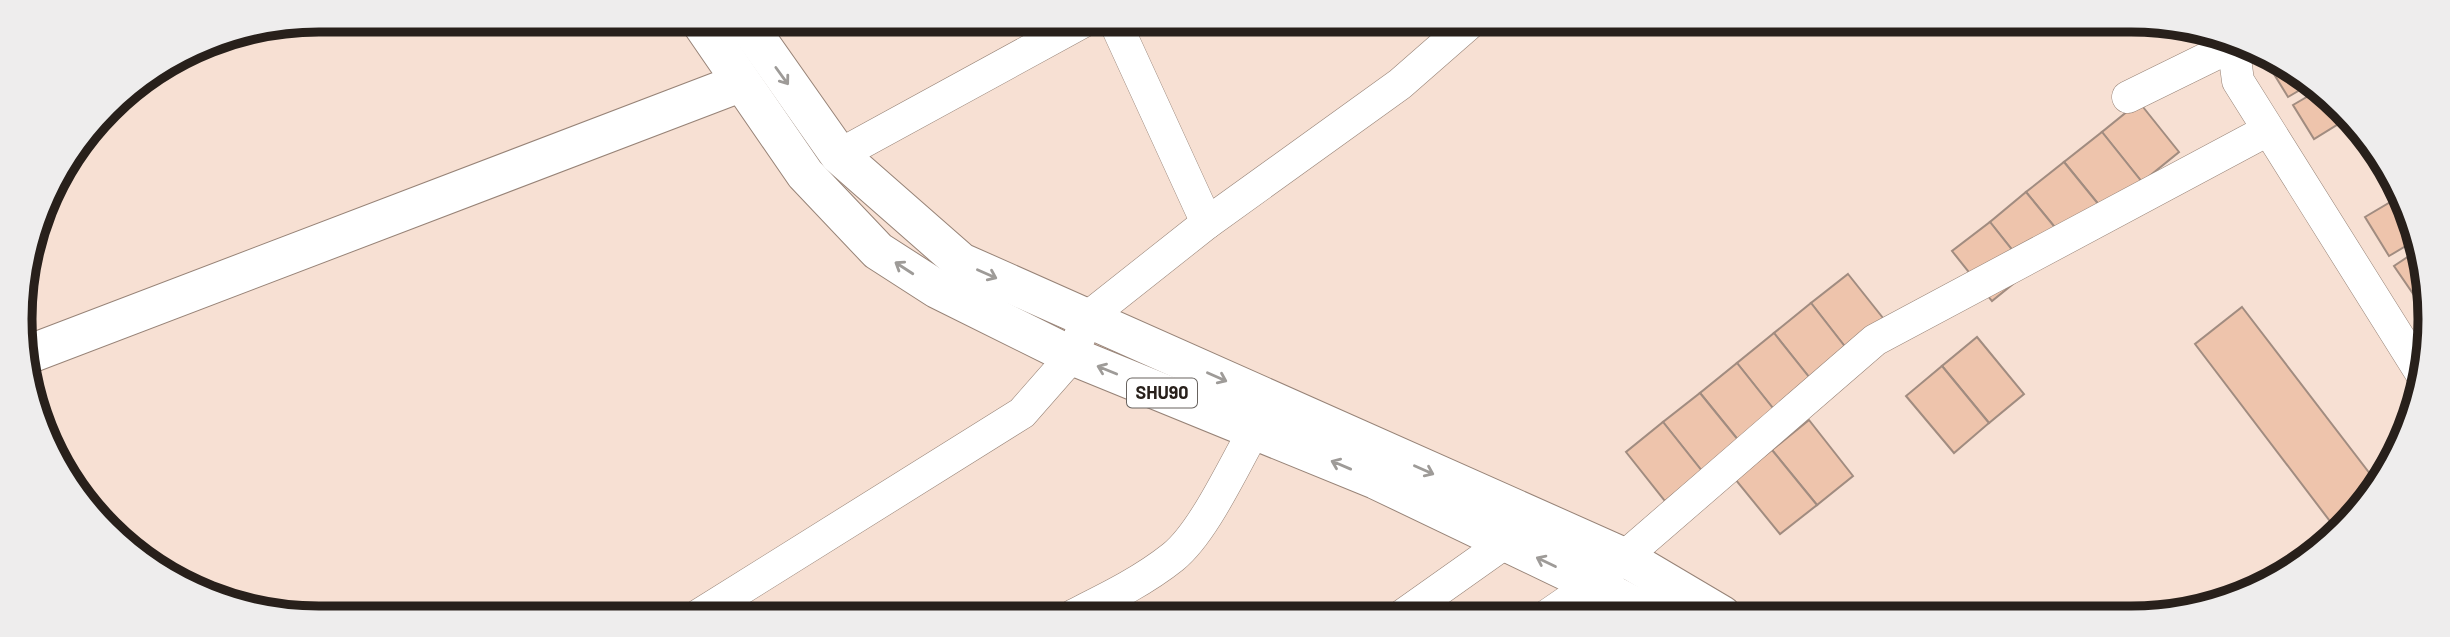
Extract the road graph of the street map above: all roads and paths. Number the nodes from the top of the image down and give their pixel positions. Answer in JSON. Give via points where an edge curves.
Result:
{"nodes":[{"id":1,"x":707,"y":32,"type":"edge"},
{"id":2,"x":752,"y":32,"type":"edge"},
{"id":3,"x":1064,"y":32,"type":"edge"},
{"id":4,"x":1119,"y":32,"type":"edge"},
{"id":5,"x":1459,"y":32,"type":"edge"},
{"id":6,"x":2227,"y":48,"type":"edge"},
{"id":7,"x":2235,"y":51,"type":"edge"},
{"id":8,"x":740,"y":83,"type":"junction"},
{"id":9,"x":2128,"y":97,"type":"dead end"},
{"id":10,"x":2268,"y":130,"type":"junction"},
{"id":11,"x":839,"y":155,"type":"junction"},
{"id":12,"x":1207,"y":223,"type":"junction"},
{"id":13,"x":1087,"y":318,"type":"junction"},
{"id":14,"x":34,"y":352,"type":"edge"},
{"id":15,"x":1072,"y":356,"type":"junction"},
{"id":16,"x":2415,"y":363,"type":"edge"},
{"id":17,"x":1255,"y":429,"type":"junction"},
{"id":18,"x":1506,"y":542,"type":"junction"},
{"id":19,"x":1624,"y":557,"type":"junction"},
{"id":20,"x":1593,"y":584,"type":"junction"},
{"id":21,"x":713,"y":606,"type":"edge"},
{"id":22,"x":1092,"y":606,"type":"edge"},
{"id":23,"x":1416,"y":606,"type":"edge"},
{"id":24,"x":1561,"y":606,"type":"edge"},
{"id":25,"x":1634,"y":606,"type":"edge"},
{"id":26,"x":1707,"y":606,"type":"edge"}],
"edges":[{"from":1,"to":8,"type":"main road","number":"SHU90"},
{"from":2,"to":11,"type":"main road","one_way":true},
{"from":3,"to":11,"type":"street"},
{"from":4,"to":12,"type":"street"},
{"from":5,"to":12,"type":"street","via":[[1400,84]]},
{"from":6,"to":9,"type":"street"},
{"from":7,"to":10,"type":"street","via":[[2238,81]]},
{"from":8,"to":14,"type":"main road"},
{"from":15,"to":8,"type":"main road","number":"SHU90","one_way":true,"via":[[937,289],[878,251],[804,174]]},
{"from":10,"to":16,"type":"street"},
{"from":10,"to":19,"type":"street","via":[[1875,340]]},
{"from":11,"to":13,"type":"main road","one_way":true,"via":[[961,262]]},
{"from":12,"to":13,"type":"street"},
{"from":13,"to":15,"type":"street"},
{"from":13,"to":19,"type":"main road","one_way":true},
{"from":17,"to":15,"type":"main road","number":"SHU90","one_way":true},
{"from":15,"to":21,"type":"street","via":[[1022,413]]},
{"from":18,"to":17,"type":"main road","number":"SHU90","one_way":true},
{"from":17,"to":22,"type":"street","via":[[1195,533],[1174,556]]},
{"from":20,"to":18,"type":"main road","number":"SHU90","one_way":true},
{"from":18,"to":23,"type":"street"},
{"from":19,"to":20,"type":"street"},
{"from":19,"to":26,"type":"main road"},
{"from":20,"to":24,"type":"street"},
{"from":20,"to":25,"type":"main road","number":"SHU90"}]}
